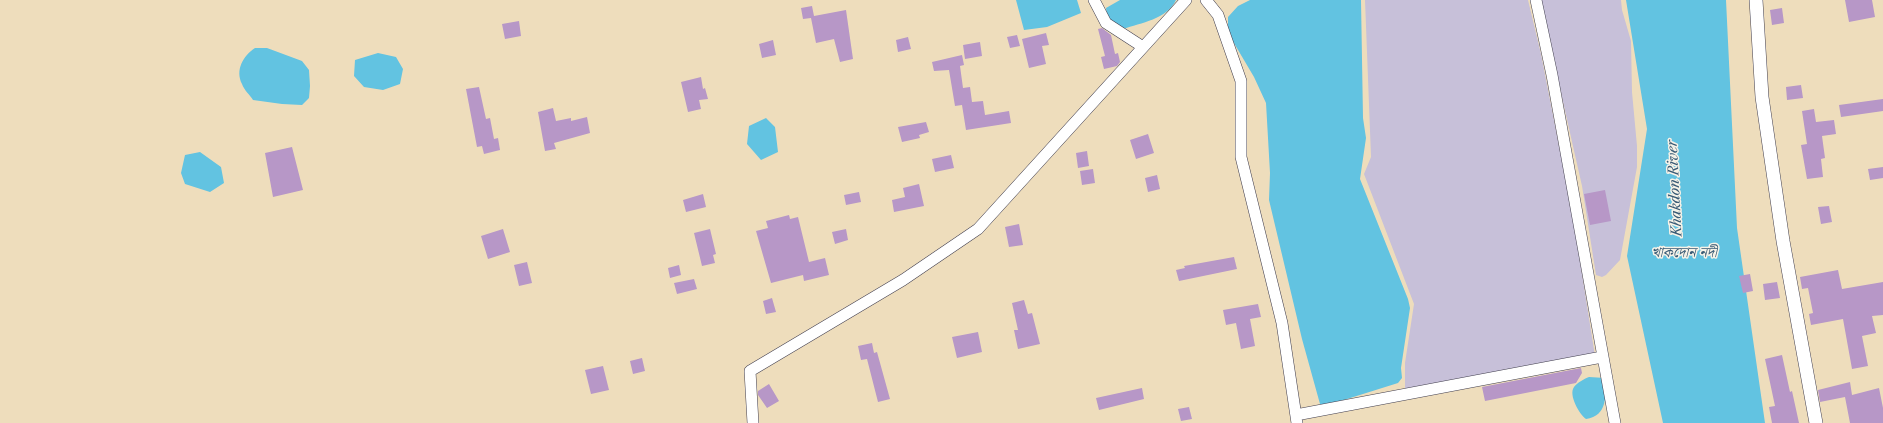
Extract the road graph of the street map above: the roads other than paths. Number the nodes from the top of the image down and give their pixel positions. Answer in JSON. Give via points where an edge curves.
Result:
{"nodes":[{"id":1,"x":1094,"y":0,"type":"edge"},
{"id":2,"x":1186,"y":0,"type":"edge"},
{"id":3,"x":1206,"y":0,"type":"edge"},
{"id":4,"x":1536,"y":0,"type":"edge"},
{"id":5,"x":1756,"y":0,"type":"edge"},
{"id":6,"x":1143,"y":47,"type":"junction"},
{"id":7,"x":1602,"y":357,"type":"junction"},
{"id":8,"x":1297,"y":419,"type":"edge"},
{"id":9,"x":753,"y":423,"type":"edge"},
{"id":10,"x":1616,"y":423,"type":"edge"},
{"id":11,"x":1816,"y":423,"type":"edge"}],
"edges":[{"from":1,"to":6,"type":"street","via":[[1106,23]]},
{"from":2,"to":6,"type":"street"},
{"from":3,"to":8,"type":"street","via":[[1218,15],[1241,81],[1241,157],[1282,323]]},
{"from":4,"to":7,"type":"street"},
{"from":5,"to":11,"type":"street","via":[[1763,104],[1783,241]]},
{"from":6,"to":9,"type":"street","via":[[978,229],[903,280],[750,371]]},
{"from":7,"to":8,"type":"street"},
{"from":7,"to":10,"type":"street"}]}
